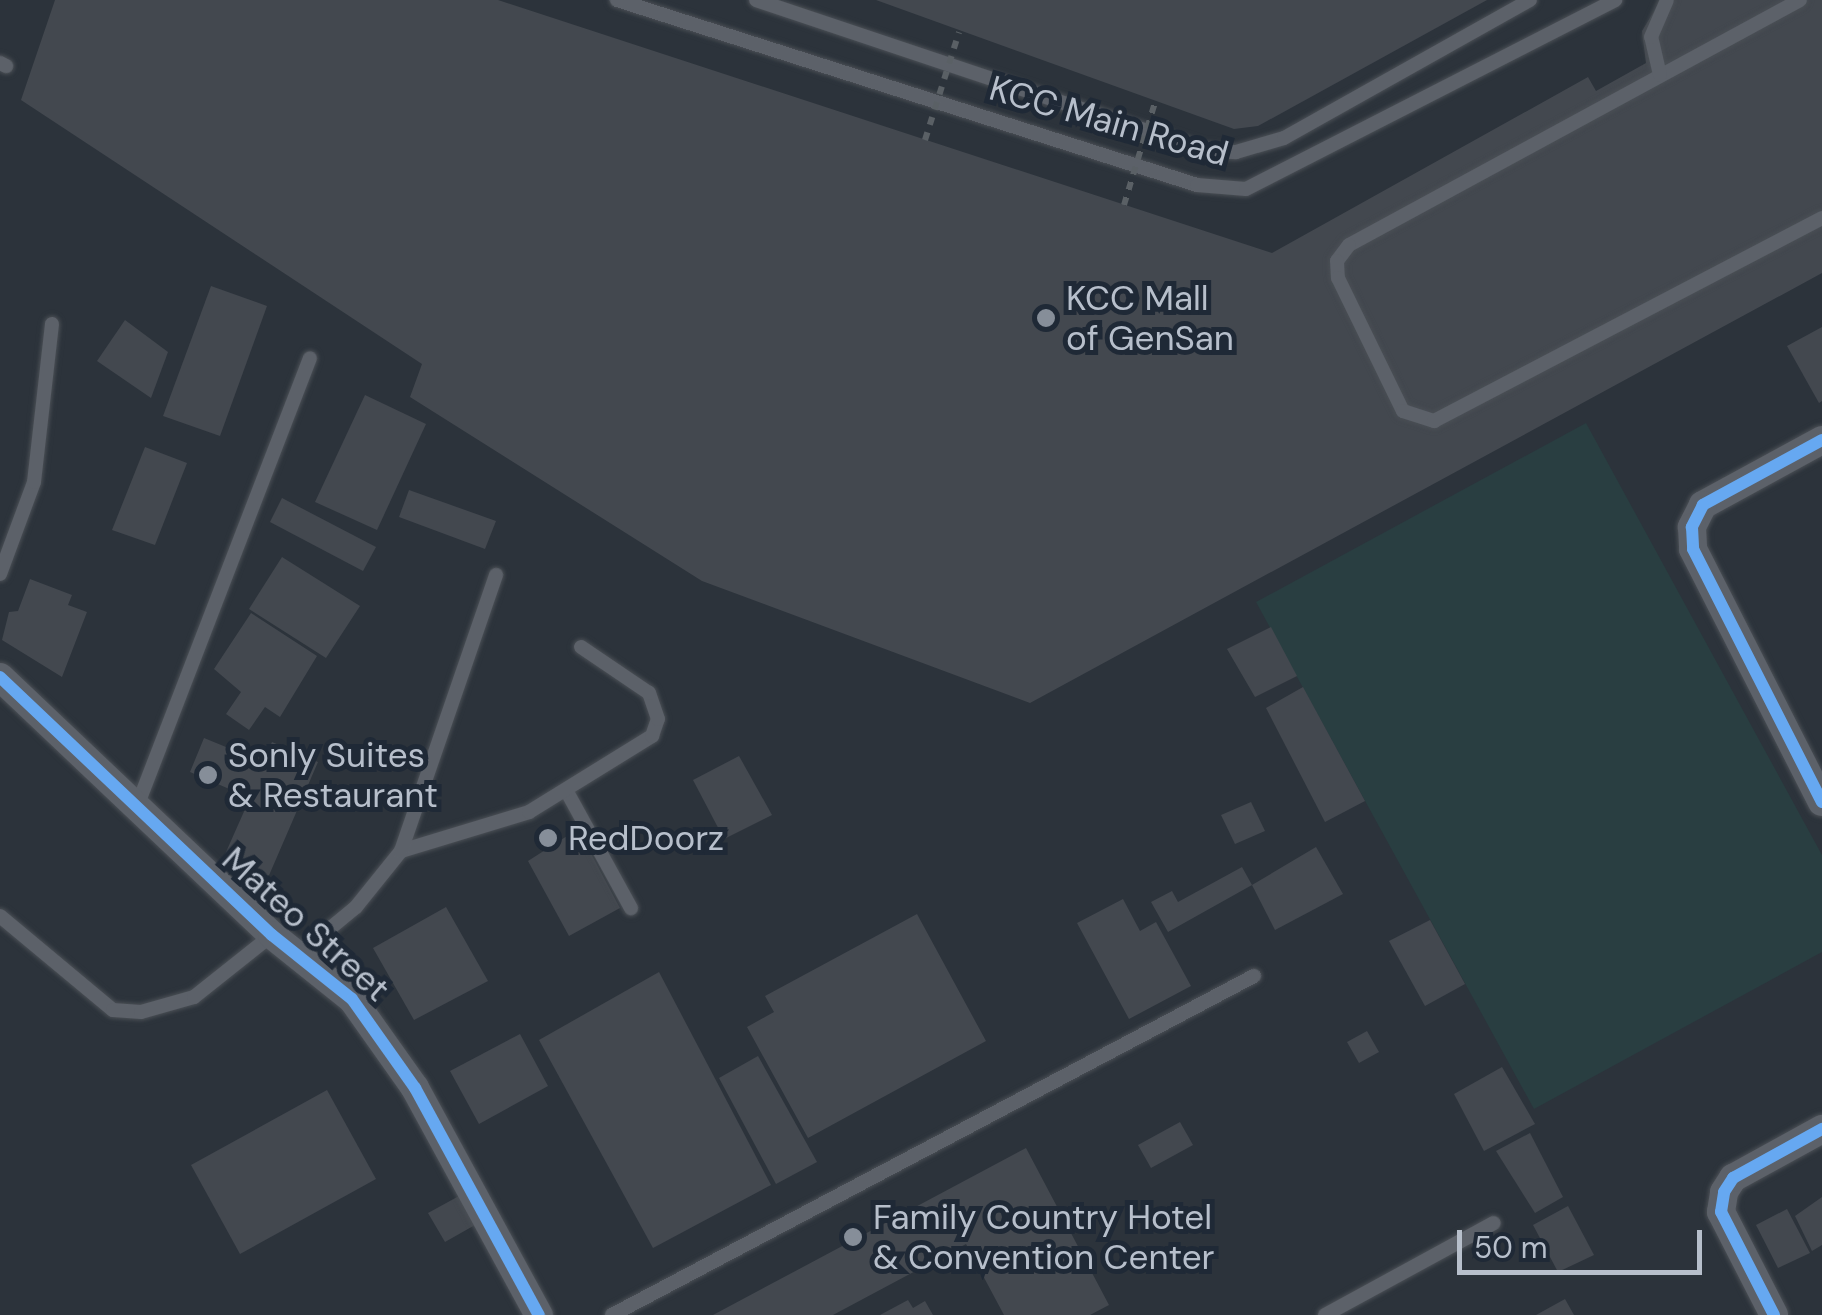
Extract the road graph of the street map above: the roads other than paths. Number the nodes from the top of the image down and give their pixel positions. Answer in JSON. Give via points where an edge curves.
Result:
{"nodes":[{"id":1,"x":618,"y":0,"type":"edge"},
{"id":2,"x":756,"y":0,"type":"edge"},
{"id":3,"x":1530,"y":0,"type":"edge"},
{"id":4,"x":1616,"y":0,"type":"edge"},
{"id":5,"x":1800,"y":0,"type":"edge"},
{"id":6,"x":1660,"y":1,"type":"edge"},
{"id":7,"x":1660,"y":75,"type":"junction"},
{"id":8,"x":1822,"y":218,"type":"edge"},
{"id":9,"x":52,"y":324,"type":"dead end"},
{"id":10,"x":310,"y":358,"type":"dead end"},
{"id":11,"x":1822,"y":440,"type":"edge"},
{"id":12,"x":0,"y":574,"type":"edge"},
{"id":13,"x":496,"y":575,"type":"dead end"},
{"id":14,"x":582,"y":647,"type":"dead end"},
{"id":15,"x":0,"y":678,"type":"edge"},
{"id":16,"x":566,"y":790,"type":"junction"},
{"id":17,"x":1822,"y":802,"type":"edge"},
{"id":18,"x":136,"y":810,"type":"junction"},
{"id":19,"x":401,"y":852,"type":"junction"},
{"id":20,"x":631,"y":908,"type":"dead end"},
{"id":21,"x":0,"y":916,"type":"edge"},
{"id":22,"x":272,"y":935,"type":"junction"},
{"id":23,"x":300,"y":954,"type":"junction"},
{"id":24,"x":1254,"y":976,"type":"dead end"},
{"id":25,"x":1822,"y":1129,"type":"edge"},
{"id":26,"x":1494,"y":1224,"type":"dead end"},
{"id":27,"x":539,"y":1315,"type":"edge"},
{"id":28,"x":612,"y":1315,"type":"edge"},
{"id":29,"x":1324,"y":1315,"type":"edge"},
{"id":30,"x":1774,"y":1315,"type":"edge"}],
"edges":[{"from":1,"to":4,"type":"lane","name":"KCC Main Road","via":[[1197,185],[1246,189]]},
{"from":2,"to":3,"type":"lane","name":"KCC Main Road","via":[[1205,150],[1236,152],[1284,138]]},
{"from":5,"to":7,"type":"lane"},
{"from":6,"to":7,"type":"lane","via":[[1652,37]]},
{"from":7,"to":8,"type":"lane","via":[[1340,253],[1338,278],[1404,411],[1434,421]]},
{"from":9,"to":12,"type":"lane","via":[[34,482]]},
{"from":10,"to":18,"type":"lane"},
{"from":11,"to":17,"type":"street","via":[[1703,505],[1692,527],[1692,549]]},
{"from":13,"to":19,"type":"lane"},
{"from":14,"to":16,"type":"lane","via":[[649,693],[658,720],[634,752]]},
{"from":15,"to":18,"type":"street","name":"Mateo Street"},
{"from":16,"to":19,"type":"lane","via":[[488,828]]},
{"from":16,"to":20,"type":"lane"},
{"from":18,"to":22,"type":"street","name":"Mateo Street"},
{"from":19,"to":23,"type":"lane","via":[[356,907]]},
{"from":21,"to":22,"type":"lane","via":[[113,1010],[141,1012],[194,997]]},
{"from":22,"to":23,"type":"street","name":"Mateo Street"},
{"from":23,"to":27,"type":"street","name":"Mateo Street","via":[[386,1041]]},
{"from":24,"to":28,"type":"lane"},
{"from":25,"to":30,"type":"street","via":[[1733,1178],[1724,1192],[1721,1212]]},
{"from":26,"to":29,"type":"lane"}]}
